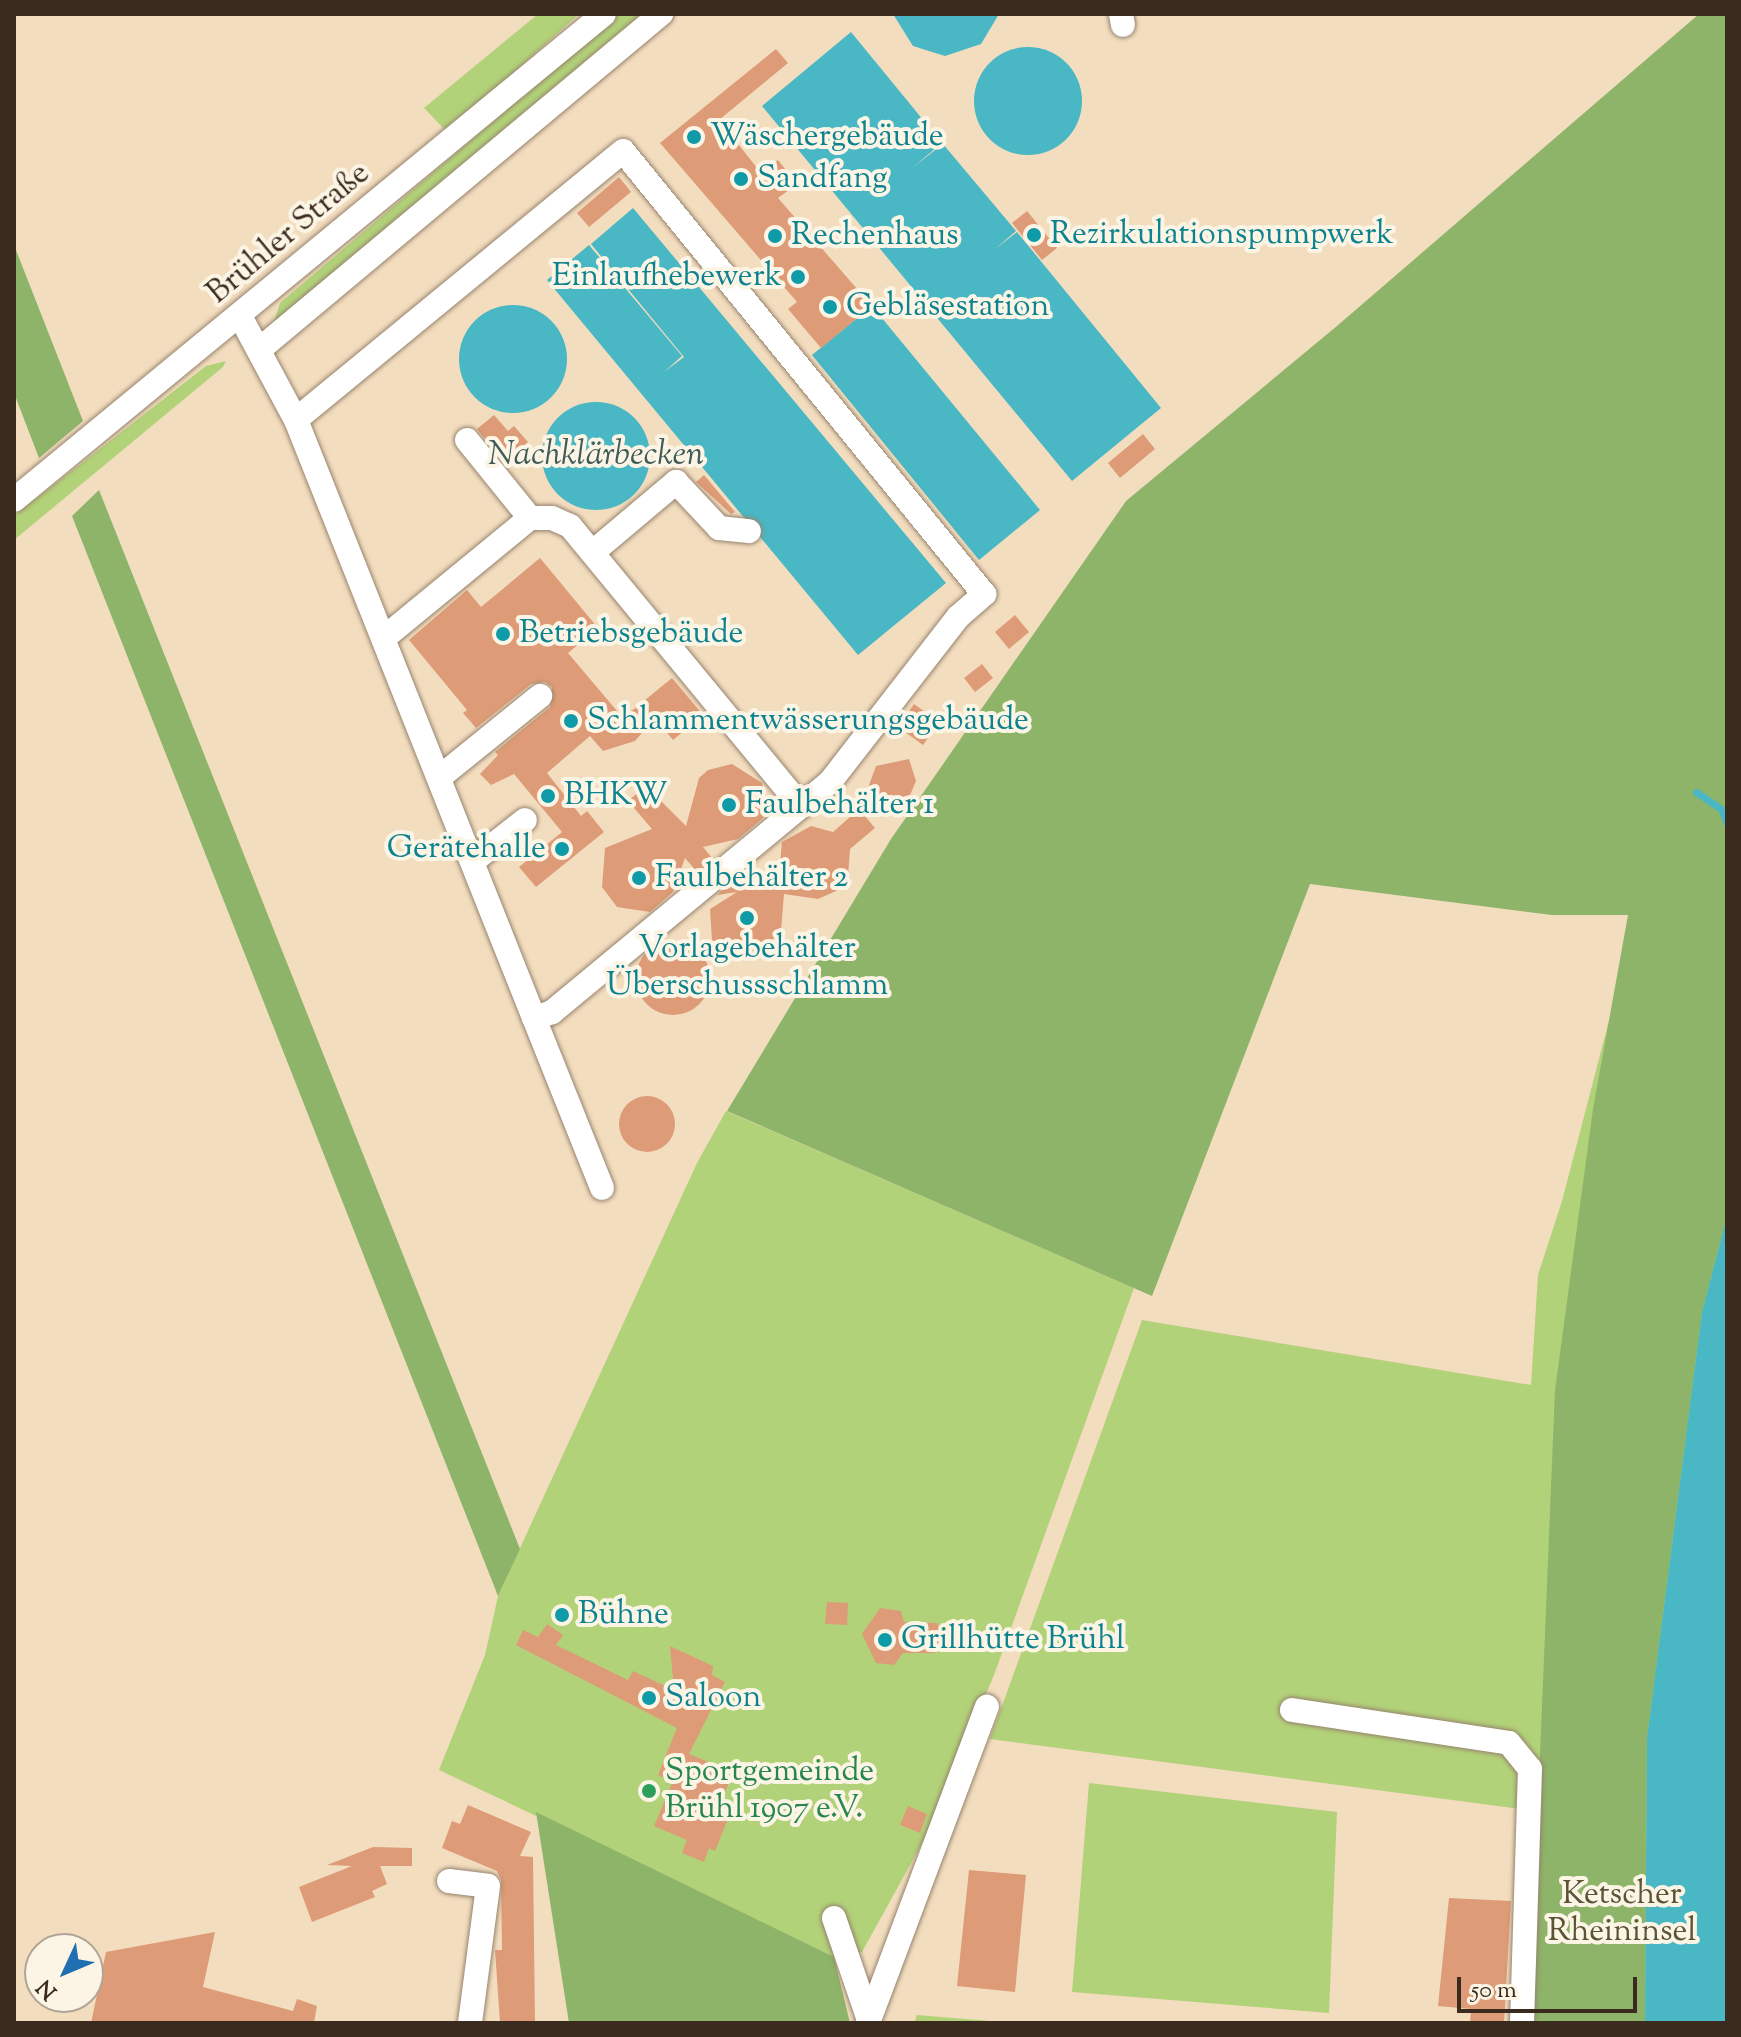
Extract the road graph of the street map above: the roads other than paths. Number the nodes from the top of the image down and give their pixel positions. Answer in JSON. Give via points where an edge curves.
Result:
{"nodes":[{"id":1,"x":604,"y":14,"type":"edge"},
{"id":2,"x":661,"y":14,"type":"edge"},
{"id":3,"x":241,"y":318,"type":"junction"},
{"id":4,"x":260,"y":349,"type":"junction"},
{"id":5,"x":296,"y":420,"type":"junction"},
{"id":6,"x":467,"y":440,"type":"dead end"},
{"id":7,"x":14,"y":500,"type":"edge"},
{"id":8,"x":530,"y":518,"type":"junction"},
{"id":9,"x":749,"y":531,"type":"dead end"},
{"id":10,"x":593,"y":552,"type":"junction"},
{"id":11,"x":385,"y":637,"type":"junction"},
{"id":12,"x":540,"y":696,"type":"dead end"},
{"id":13,"x":440,"y":777,"type":"junction"},
{"id":14,"x":801,"y":806,"type":"junction"},
{"id":15,"x":525,"y":820,"type":"dead end"},
{"id":16,"x":473,"y":861,"type":"junction"},
{"id":17,"x":534,"y":1018,"type":"junction"},
{"id":18,"x":602,"y":1188,"type":"dead end"},
{"id":19,"x":987,"y":1707,"type":"dead end"},
{"id":20,"x":1292,"y":1710,"type":"dead end"},
{"id":21,"x":449,"y":1881,"type":"dead end"},
{"id":22,"x":834,"y":1918,"type":"dead end"},
{"id":23,"x":869,"y":2022,"type":"edge"},
{"id":24,"x":470,"y":2023,"type":"edge"},
{"id":25,"x":1522,"y":2023,"type":"edge"}],
"edges":[{"from":1,"to":3,"type":"street","name":"Brühler Straße"},
{"from":2,"to":4,"type":"street"},
{"from":3,"to":4,"type":"street"},
{"from":3,"to":7,"type":"street","name":"Brühler Straße"},
{"from":4,"to":5,"type":"street"},
{"from":5,"to":11,"type":"street"},
{"from":5,"to":14,"type":"street","via":[[623,151],[984,594],[958,617],[830,782]]},
{"from":6,"to":8,"type":"street"},
{"from":8,"to":10,"type":"street","via":[[570,526]]},
{"from":8,"to":11,"type":"street"},
{"from":9,"to":10,"type":"street","via":[[719,528],[676,482]]},
{"from":10,"to":14,"type":"street"},
{"from":11,"to":13,"type":"street"},
{"from":12,"to":13,"type":"street"},
{"from":13,"to":16,"type":"street"},
{"from":14,"to":17,"type":"street","via":[[552,1012]]},
{"from":15,"to":16,"type":"street"},
{"from":16,"to":17,"type":"street"},
{"from":17,"to":18,"type":"street"},
{"from":19,"to":23,"type":"street"},
{"from":20,"to":25,"type":"street","via":[[1509,1743],[1530,1769]]},
{"from":21,"to":24,"type":"street","via":[[488,1886]]},
{"from":22,"to":23,"type":"street"}]}
